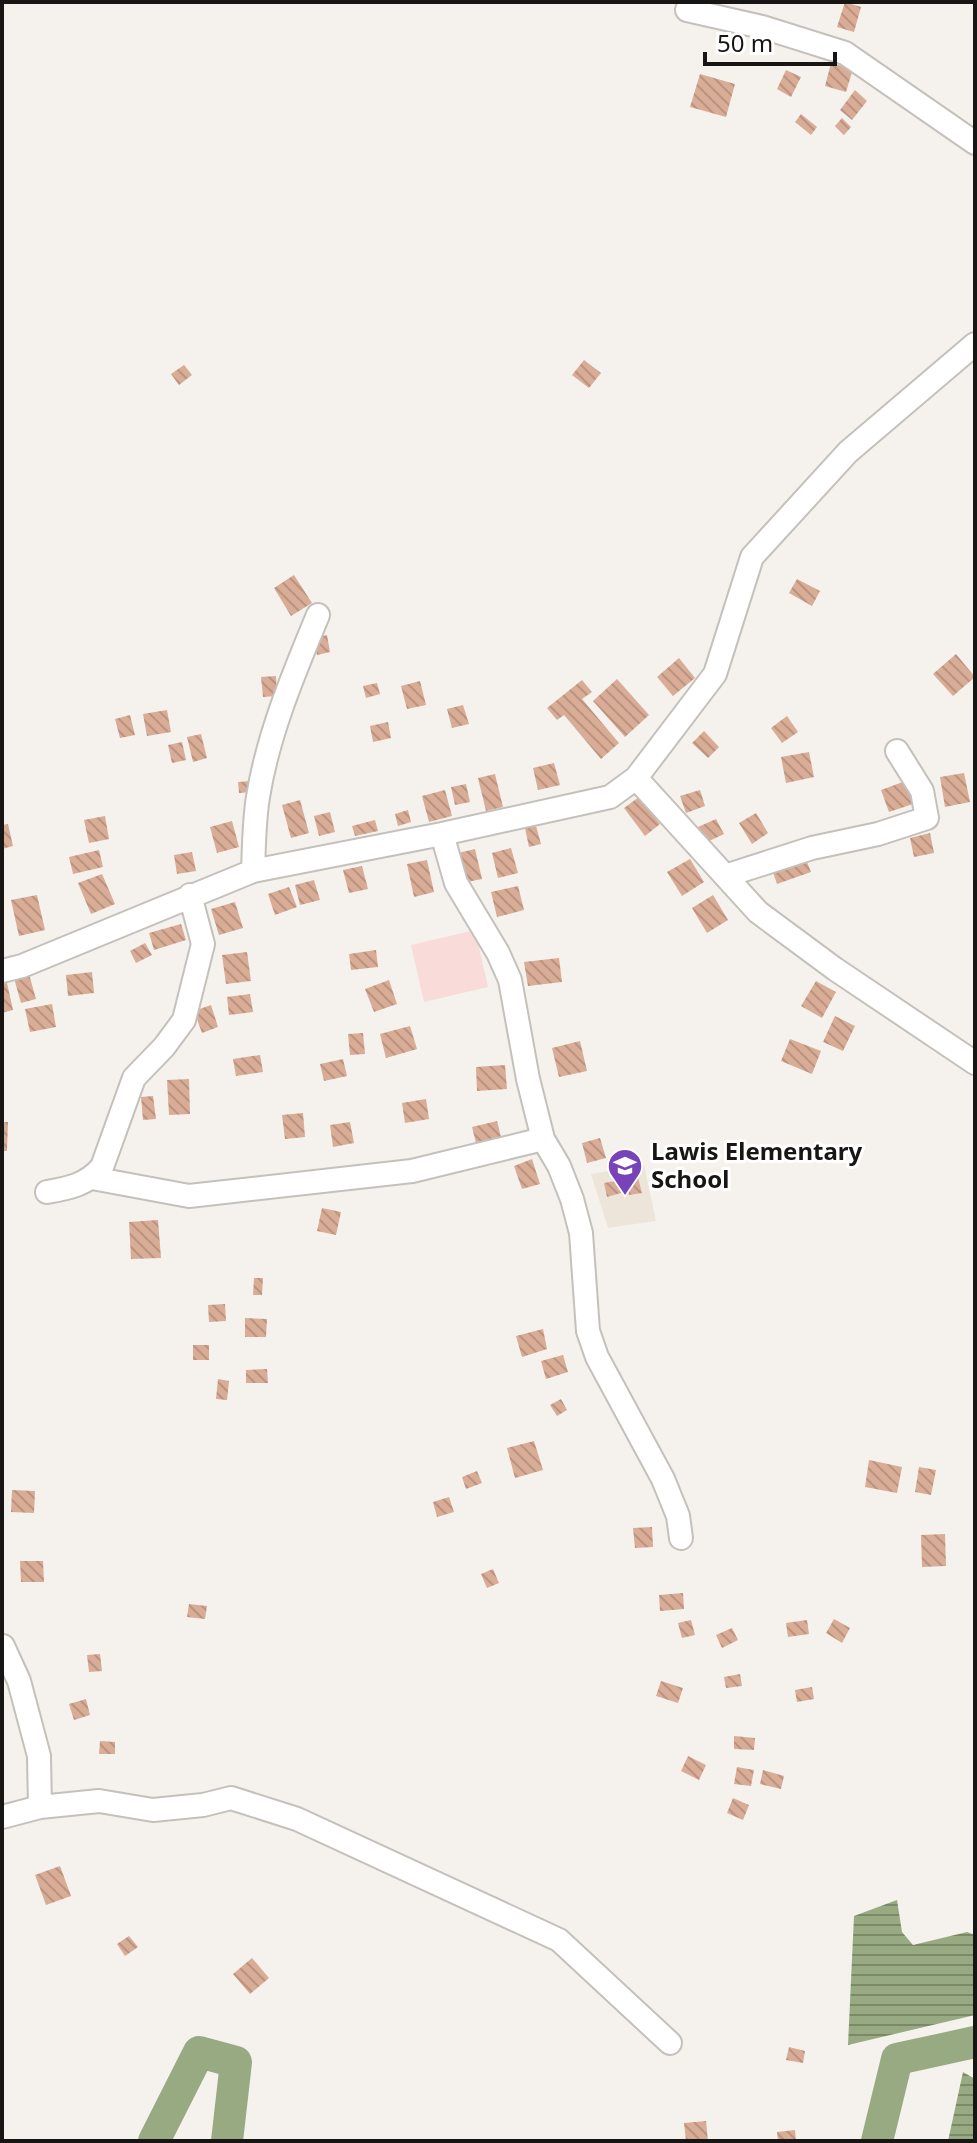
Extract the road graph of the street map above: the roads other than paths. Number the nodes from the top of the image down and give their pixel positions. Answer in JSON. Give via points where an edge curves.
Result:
{"nodes":[{"id":1,"x":687,"y":10,"type":"dead end"},
{"id":2,"x":975,"y":143,"type":"edge"},
{"id":3,"x":975,"y":344,"type":"edge"},
{"id":4,"x":318,"y":615,"type":"dead end"},
{"id":5,"x":897,"y":751,"type":"dead end"},
{"id":6,"x":636,"y":778,"type":"junction"},
{"id":7,"x":442,"y":834,"type":"junction"},
{"id":8,"x":253,"y":871,"type":"junction"},
{"id":9,"x":725,"y":876,"type":"junction"},
{"id":10,"x":190,"y":895,"type":"junction"},
{"id":11,"x":2,"y":971,"type":"edge"},
{"id":12,"x":975,"y":1063,"type":"edge"},
{"id":13,"x":543,"y":1139,"type":"junction"},
{"id":14,"x":92,"y":1178,"type":"junction"},
{"id":15,"x":47,"y":1192,"type":"dead end"},
{"id":16,"x":681,"y":1538,"type":"dead end"},
{"id":17,"x":3,"y":1646,"type":"edge"},
{"id":18,"x":40,"y":1807,"type":"junction"},
{"id":19,"x":2,"y":1817,"type":"edge"},
{"id":20,"x":670,"y":2043,"type":"dead end"}],
"edges":[{"from":1,"to":2,"type":"street","via":[[845,53]]},
{"from":3,"to":6,"type":"street","via":[[848,452],[752,557],[715,674]]},
{"from":4,"to":8,"type":"street","via":[[288,688],[258,797]]},
{"from":5,"to":9,"type":"street","via":[[922,791],[927,818]]},
{"from":6,"to":7,"type":"street","via":[[610,797]]},
{"from":6,"to":9,"type":"street"},
{"from":7,"to":8,"type":"street"},
{"from":7,"to":13,"type":"street","via":[[456,883],[510,980]]},
{"from":8,"to":10,"type":"street"},
{"from":9,"to":12,"type":"street","via":[[758,912]]},
{"from":10,"to":11,"type":"street"},
{"from":10,"to":14,"type":"street","via":[[203,944],[184,1020],[134,1078],[102,1167]]},
{"from":13,"to":14,"type":"street","via":[[412,1171],[189,1196]]},
{"from":13,"to":16,"type":"street","via":[[559,1166],[581,1233],[588,1331],[663,1479]]},
{"from":14,"to":15,"type":"street"},
{"from":17,"to":18,"type":"street","via":[[19,1681],[39,1756]]},
{"from":18,"to":19,"type":"street"},
{"from":18,"to":20,"type":"street","via":[[99,1801],[153,1810],[231,1798],[297,1819],[559,1940]]}]}
